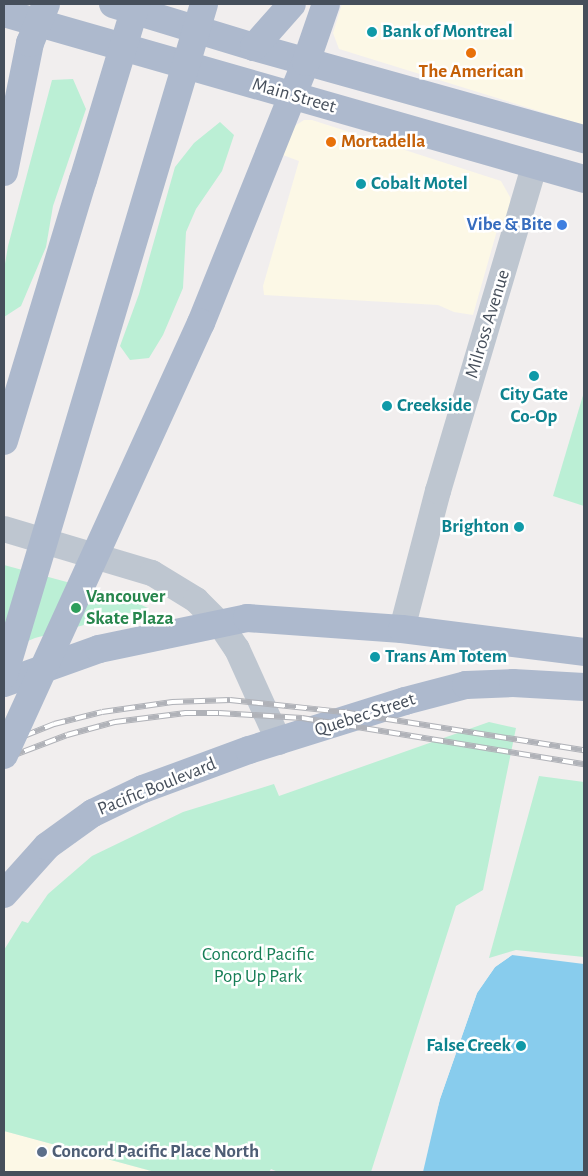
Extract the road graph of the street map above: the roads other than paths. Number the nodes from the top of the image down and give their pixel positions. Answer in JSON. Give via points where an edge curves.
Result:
{"nodes":[{"id":1,"x":113,"y":4,"type":"edge"},
{"id":2,"x":136,"y":4,"type":"edge"},
{"id":3,"x":204,"y":4,"type":"edge"},
{"id":4,"x":292,"y":4,"type":"edge"},
{"id":5,"x":326,"y":4,"type":"edge"},
{"id":6,"x":28,"y":22,"type":"edge"},
{"id":7,"x":254,"y":47,"type":"junction"},
{"id":8,"x":306,"y":62,"type":"junction"},
{"id":9,"x":292,"y":96,"type":"junction"},
{"id":10,"x":584,"y":139,"type":"edge"},
{"id":11,"x":535,"y":164,"type":"junction"},
{"id":12,"x":4,"y":172,"type":"edge"},
{"id":13,"x":584,"y":179,"type":"edge"},
{"id":14,"x":4,"y":441,"type":"edge"},
{"id":15,"x":4,"y":529,"type":"edge"},
{"id":16,"x":220,"y":624,"type":"junction"},
{"id":17,"x":402,"y":629,"type":"junction"},
{"id":18,"x":584,"y":652,"type":"edge"},
{"id":19,"x":4,"y":675,"type":"edge"},
{"id":20,"x":4,"y":683,"type":"edge"},
{"id":21,"x":584,"y":687,"type":"edge"},
{"id":22,"x":279,"y":742,"type":"junction"},
{"id":23,"x":4,"y":755,"type":"edge"},
{"id":24,"x":4,"y":894,"type":"edge"}],
"edges":[{"from":1,"to":7,"type":"main road","name":"Main Street"},
{"from":2,"to":14,"type":"main road","bridge":true},
{"from":3,"to":19,"type":"main road","bridge":true},
{"from":4,"to":7,"type":"main road"},
{"from":5,"to":8,"type":"main road"},
{"from":6,"to":9,"type":"main road","name":"Main Street"},
{"from":6,"to":12,"type":"main road"},
{"from":7,"to":8,"type":"main road","name":"Main Street"},
{"from":8,"to":9,"type":"main road"},
{"from":8,"to":10,"type":"main road","name":"Main Street"},
{"from":9,"to":11,"type":"main road","name":"Main Street"},
{"from":9,"to":23,"type":"main road","bridge":true,"via":[[201,323]]},
{"from":11,"to":13,"type":"main road","name":"Main Street"},
{"from":11,"to":17,"type":"street","name":"Milross Avenue","via":[[435,501]]},
{"from":15,"to":16,"type":"street","via":[[152,573],[196,600]]},
{"from":16,"to":17,"type":"main road","via":[[247,618]]},
{"from":16,"to":20,"type":"main road","via":[[99,650]]},
{"from":16,"to":22,"type":"street","via":[[237,649]]},
{"from":17,"to":18,"type":"main road"},
{"from":21,"to":22,"type":"main road","name":"Quebec Street","via":[[512,683],[466,686],[405,700]]},
{"from":22,"to":24,"type":"main road","name":"Pacific Boulevard","via":[[143,789],[93,813],[47,846]]}]}
